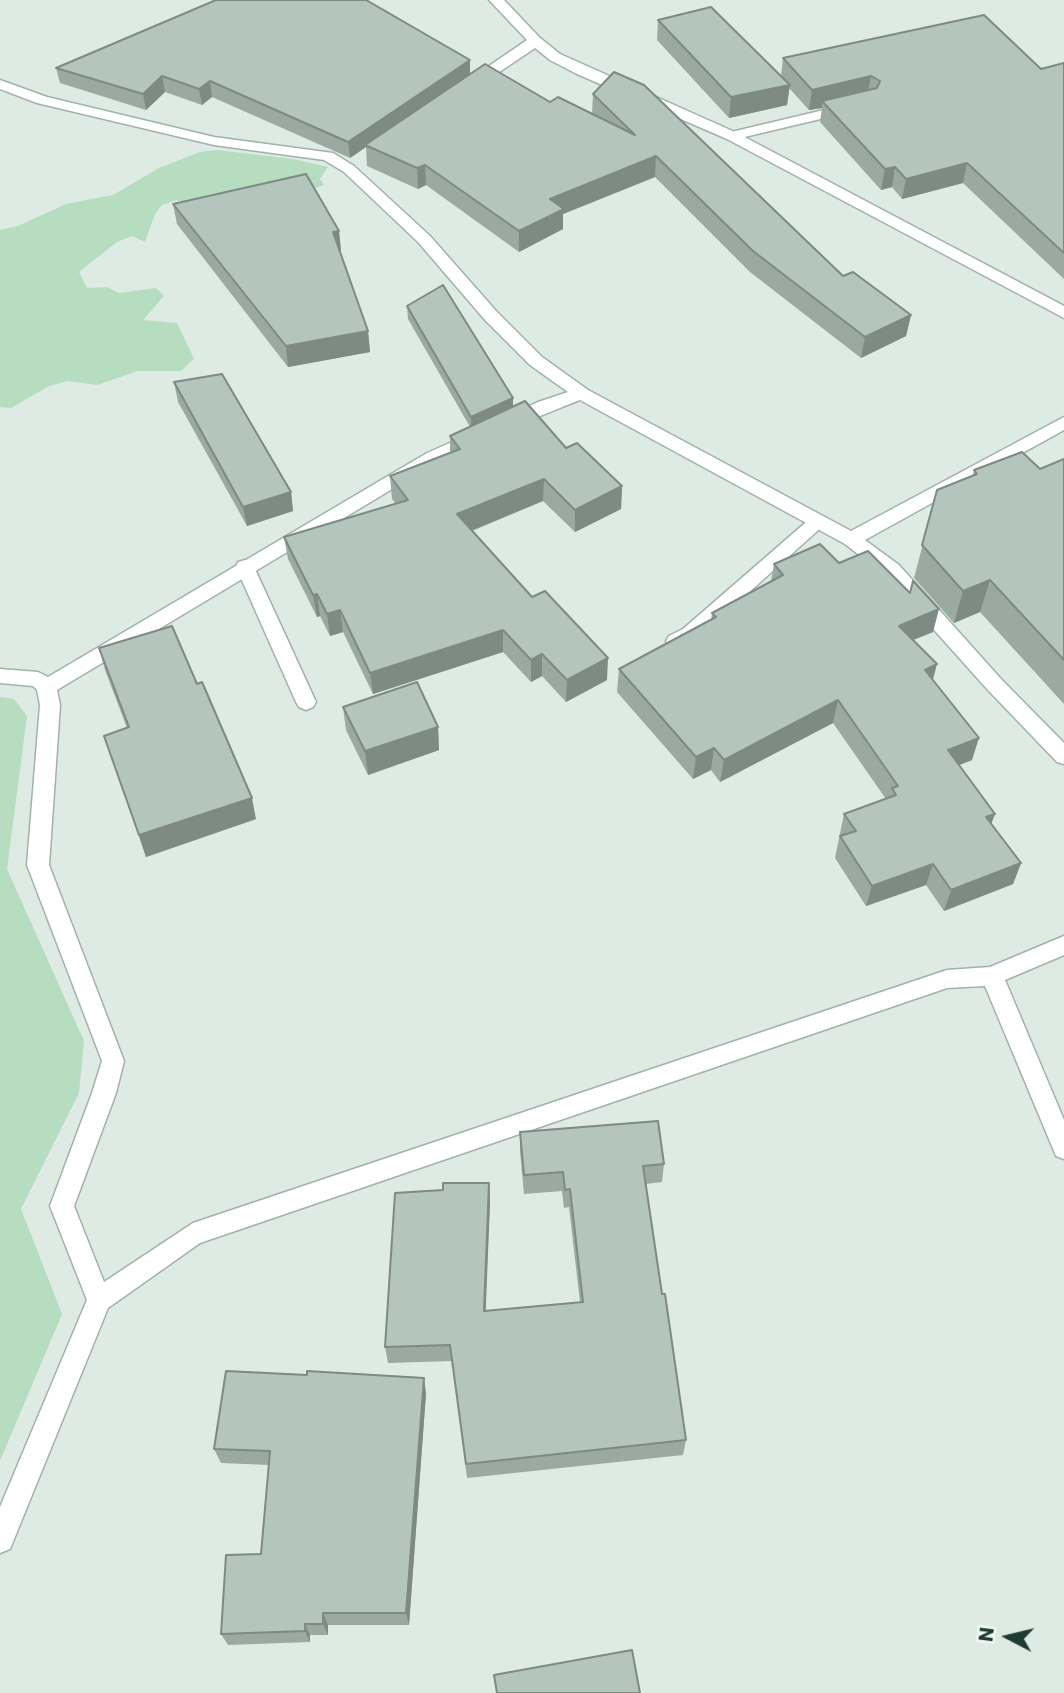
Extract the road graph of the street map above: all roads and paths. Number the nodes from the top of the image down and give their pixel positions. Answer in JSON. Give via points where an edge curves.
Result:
{"nodes":[{"id":1,"x":496,"y":0,"type":"edge"},
{"id":2,"x":535,"y":41,"type":"junction"},
{"id":3,"x":0,"y":84,"type":"edge"},
{"id":4,"x":458,"y":94,"type":"edge"},
{"id":5,"x":868,"y":103,"type":"edge"},
{"id":6,"x":732,"y":136,"type":"junction"},
{"id":7,"x":1064,"y":313,"type":"edge"},
{"id":8,"x":582,"y":394,"type":"junction"},
{"id":9,"x":1064,"y":423,"type":"edge"},
{"id":10,"x":818,"y":521,"type":"junction"},
{"id":11,"x":851,"y":539,"type":"junction"},
{"id":12,"x":245,"y":567,"type":"junction"},
{"id":13,"x":663,"y":648,"type":"edge"},
{"id":14,"x":0,"y":676,"type":"edge"},
{"id":15,"x":46,"y":687,"type":"junction"},
{"id":16,"x":306,"y":702,"type":"dead end"},
{"id":17,"x":1064,"y":755,"type":"edge"},
{"id":18,"x":1064,"y":945,"type":"edge"},
{"id":19,"x":992,"y":976,"type":"junction"},
{"id":20,"x":1064,"y":1148,"type":"edge"},
{"id":21,"x":99,"y":1300,"type":"junction"},
{"id":22,"x":0,"y":1539,"type":"edge"}],
"edges":[{"from":1,"to":2,"type":"street"},
{"from":2,"to":4,"type":"street"},
{"from":2,"to":6,"type":"street","via":[[582,71]]},
{"from":3,"to":8,"type":"street","via":[[42,100],[214,141],[328,156],[355,165],[491,316],[536,361]]},
{"from":5,"to":6,"type":"street"},
{"from":6,"to":7,"type":"street"},
{"from":8,"to":10,"type":"street"},
{"from":8,"to":12,"type":"street","via":[[544,406],[433,457]]},
{"from":9,"to":11,"type":"street"},
{"from":10,"to":11,"type":"street"},
{"from":10,"to":13,"type":"street","via":[[691,634]]},
{"from":11,"to":17,"type":"street","via":[[892,570]]},
{"from":12,"to":15,"type":"street"},
{"from":12,"to":16,"type":"street"},
{"from":14,"to":15,"type":"street","via":[[38,679]]},
{"from":15,"to":21,"type":"street","via":[[50,705],[38,864],[113,1061],[62,1206]]},
{"from":18,"to":19,"type":"street"},
{"from":19,"to":20,"type":"street"},
{"from":19,"to":21,"type":"street","via":[[947,979],[193,1234]]},
{"from":21,"to":22,"type":"street"}]}
